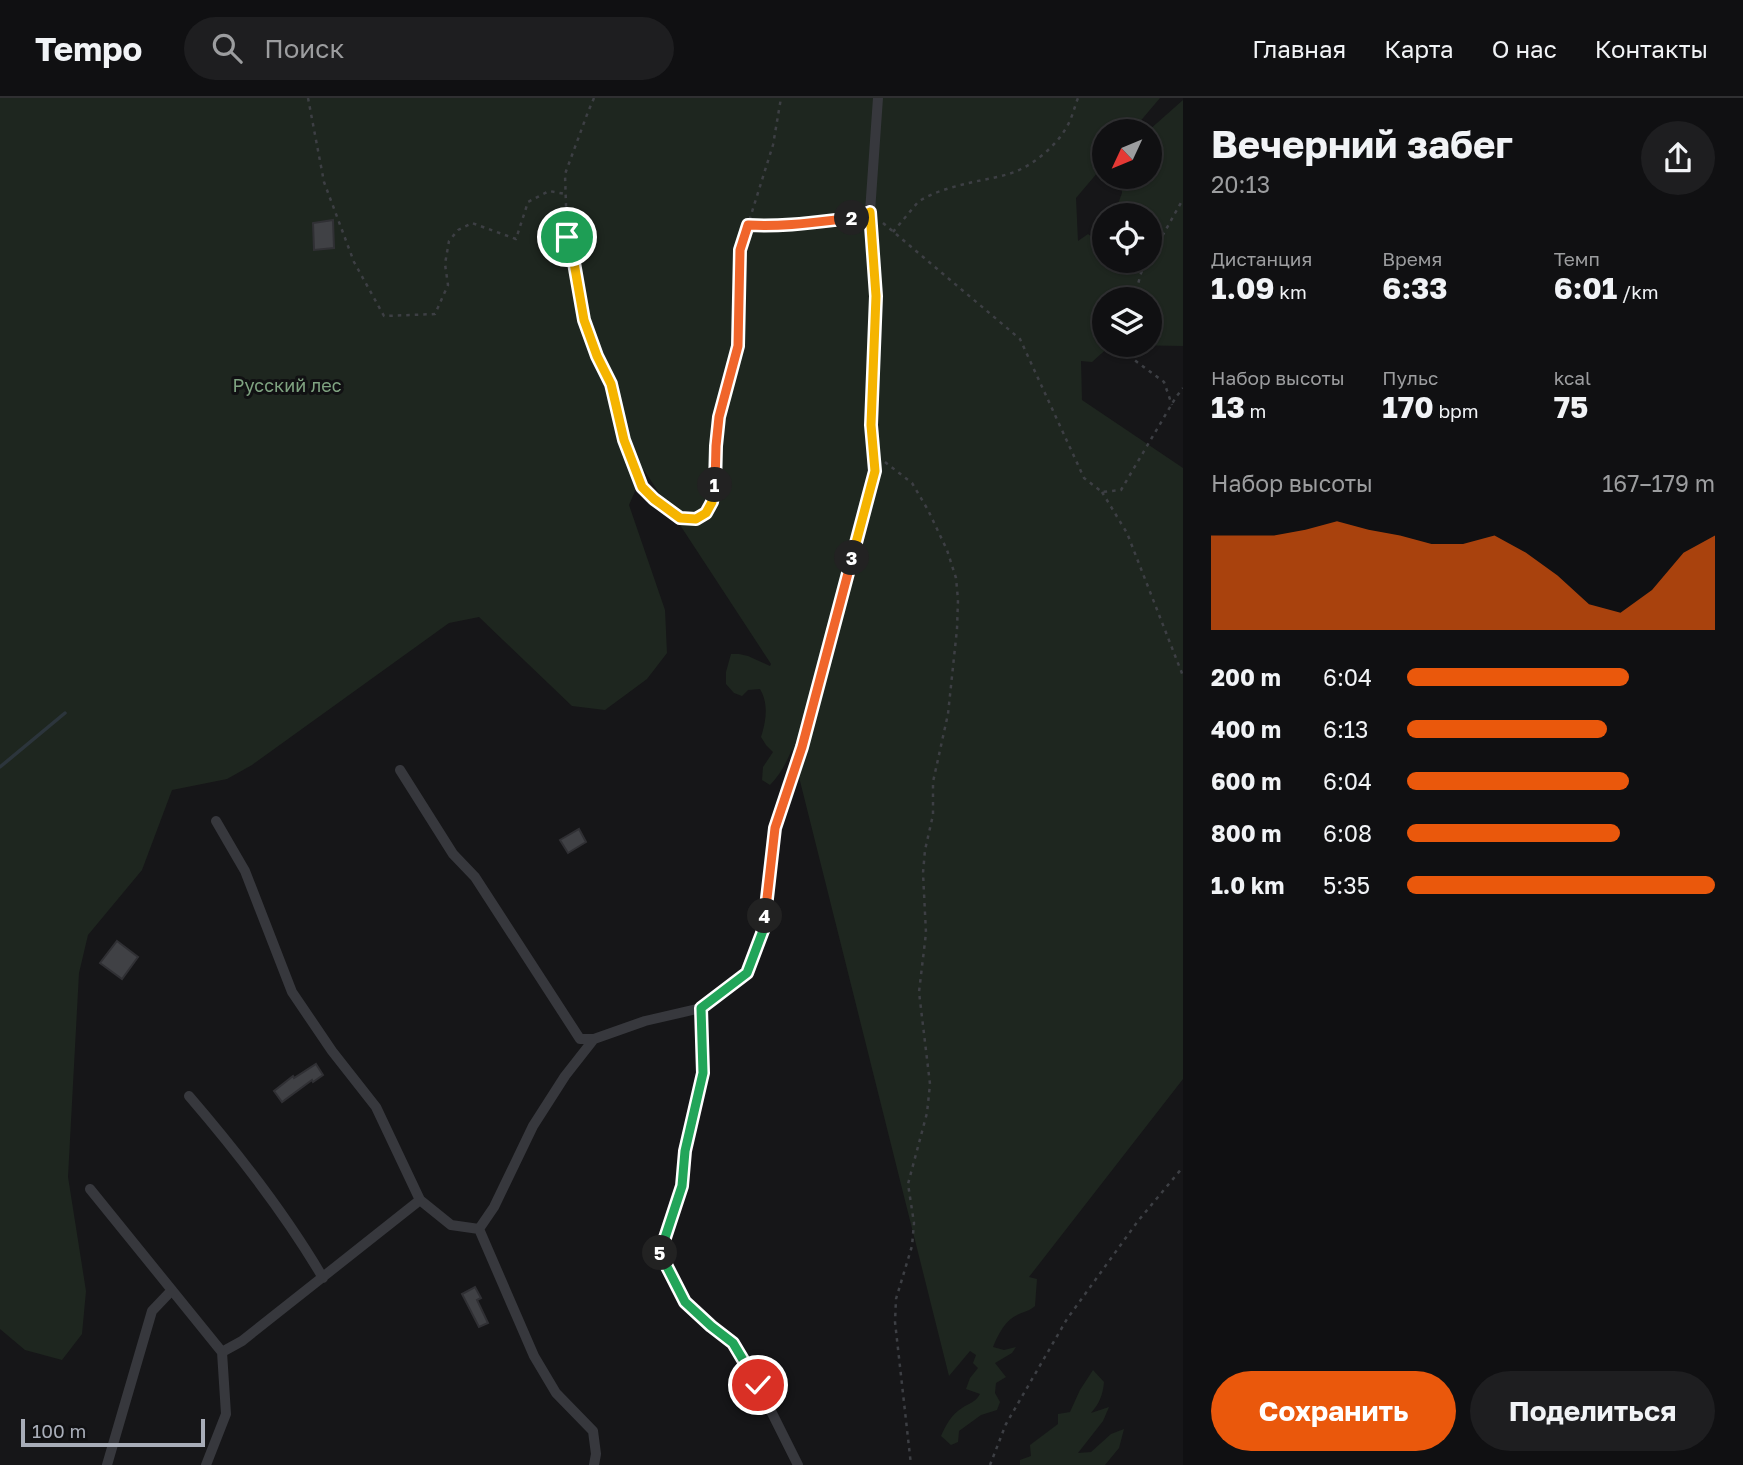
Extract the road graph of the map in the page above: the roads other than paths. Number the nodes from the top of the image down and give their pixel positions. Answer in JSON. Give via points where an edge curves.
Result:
{"nodes":[{"id":1,"x":878,"y":98,"type":"edge"},
{"id":2,"x":400,"y":770,"type":"dead end"},
{"id":3,"x":216,"y":821,"type":"dead end"},
{"id":4,"x":701,"y":1008,"type":"junction"},
{"id":5,"x":594,"y":1039,"type":"junction"},
{"id":6,"x":189,"y":1096,"type":"dead end"},
{"id":7,"x":90,"y":1189,"type":"dead end"},
{"id":8,"x":420,"y":1200,"type":"junction"},
{"id":9,"x":480,"y":1229,"type":"junction"},
{"id":10,"x":323,"y":1278,"type":"junction"},
{"id":11,"x":172,"y":1290,"type":"junction"},
{"id":12,"x":222,"y":1352,"type":"junction"},
{"id":13,"x":107,"y":1465,"type":"edge"},
{"id":14,"x":206,"y":1465,"type":"edge"},
{"id":15,"x":594,"y":1465,"type":"edge"},
{"id":16,"x":798,"y":1465,"type":"edge"}],
"edges":[{"from":1,"to":4,"type":"street","via":[[870,212],[876,296],[871,425],[875,471],[802,747],[775,828],[764,928],[747,973]]},
{"from":2,"to":5,"type":"street","via":[[580,1039]]},
{"from":3,"to":8,"type":"street","via":[[245,871],[292,992],[376,1107]]},
{"from":4,"to":5,"type":"street"},
{"from":4,"to":16,"type":"street","via":[[703,1073],[682,1186],[660,1253],[685,1302],[733,1343]]},
{"from":5,"to":9,"type":"street","via":[[533,1126]]},
{"from":6,"to":10,"type":"street","via":[[301,1240]]},
{"from":7,"to":11,"type":"street"},
{"from":8,"to":9,"type":"street","via":[[451,1225]]},
{"from":8,"to":10,"type":"street"},
{"from":9,"to":15,"type":"street","via":[[534,1356],[556,1393],[593,1431]]},
{"from":10,"to":12,"type":"street"},
{"from":11,"to":12,"type":"street"},
{"from":11,"to":13,"type":"street","via":[[152,1311]]},
{"from":12,"to":14,"type":"street","via":[[226,1414]]}]}
